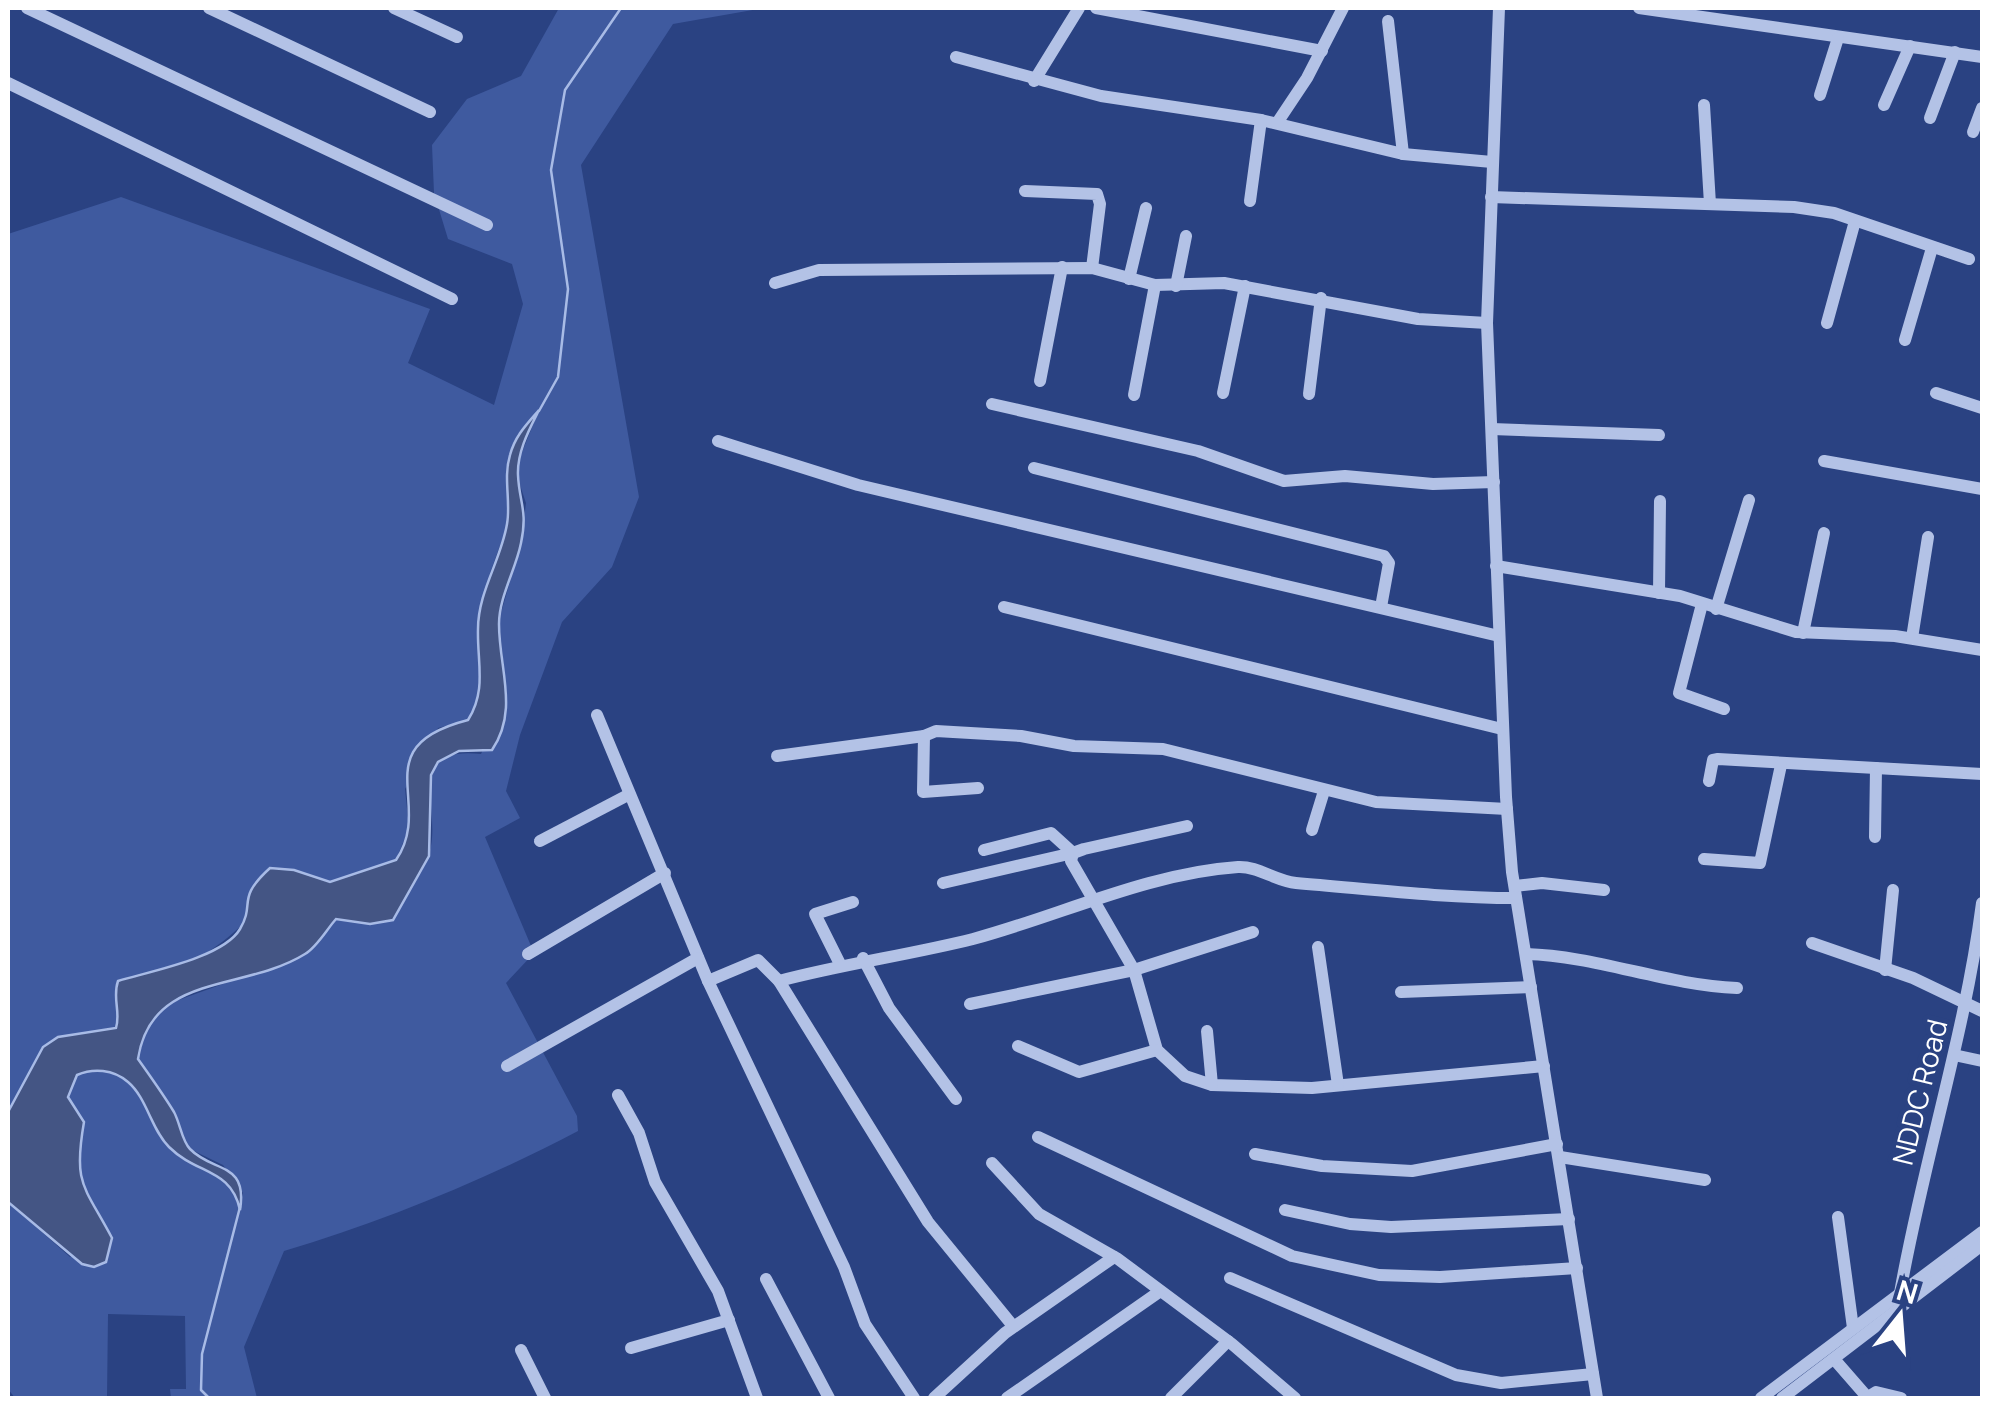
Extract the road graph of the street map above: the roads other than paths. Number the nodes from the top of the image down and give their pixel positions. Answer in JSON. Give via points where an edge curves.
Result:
{"nodes":[{"id":1,"x":27,"y":8,"type":"edge"},
{"id":2,"x":210,"y":8,"type":"edge"},
{"id":3,"x":394,"y":8,"type":"edge"},
{"id":4,"x":1079,"y":8,"type":"edge"},
{"id":5,"x":1096,"y":8,"type":"edge"},
{"id":6,"x":1342,"y":8,"type":"edge"},
{"id":7,"x":1499,"y":8,"type":"edge"},
{"id":8,"x":1638,"y":8,"type":"edge"},
{"id":9,"x":1388,"y":22,"type":"dead end"},
{"id":10,"x":457,"y":37,"type":"dead end"},
{"id":11,"x":1838,"y":38,"type":"junction"},
{"id":12,"x":1910,"y":46,"type":"junction"},
{"id":13,"x":1322,"y":50,"type":"junction"},
{"id":14,"x":1955,"y":52,"type":"junction"},
{"id":15,"x":956,"y":56,"type":"dead end"},
{"id":16,"x":1982,"y":57,"type":"edge"},
{"id":17,"x":1034,"y":81,"type":"junction"},
{"id":18,"x":8,"y":83,"type":"edge"},
{"id":19,"x":1820,"y":96,"type":"dead end"},
{"id":20,"x":1704,"y":105,"type":"dead end"},
{"id":21,"x":1884,"y":105,"type":"dead end"},
{"id":22,"x":1982,"y":108,"type":"edge"},
{"id":23,"x":430,"y":112,"type":"dead end"},
{"id":24,"x":1930,"y":118,"type":"dead end"},
{"id":25,"x":1262,"y":120,"type":"junction"},
{"id":26,"x":1277,"y":123,"type":"junction"},
{"id":27,"x":1973,"y":132,"type":"dead end"},
{"id":28,"x":1403,"y":154,"type":"junction"},
{"id":29,"x":1492,"y":162,"type":"junction"},
{"id":30,"x":1025,"y":191,"type":"dead end"},
{"id":31,"x":1491,"y":197,"type":"junction"},
{"id":32,"x":1250,"y":201,"type":"dead end"},
{"id":33,"x":1710,"y":204,"type":"junction"},
{"id":34,"x":1146,"y":208,"type":"dead end"},
{"id":35,"x":1855,"y":222,"type":"junction"},
{"id":36,"x":486,"y":225,"type":"dead end"},
{"id":37,"x":1186,"y":236,"type":"dead end"},
{"id":38,"x":1932,"y":248,"type":"junction"},
{"id":39,"x":1970,"y":259,"type":"dead end"},
{"id":40,"x":1062,"y":267,"type":"junction"},
{"id":41,"x":1092,"y":268,"type":"junction"},
{"id":42,"x":1129,"y":279,"type":"junction"},
{"id":43,"x":775,"y":283,"type":"dead end"},
{"id":44,"x":1155,"y":285,"type":"junction"},
{"id":45,"x":1176,"y":286,"type":"junction"},
{"id":46,"x":1245,"y":286,"type":"junction"},
{"id":47,"x":1320,"y":298,"type":"junction"},
{"id":48,"x":452,"y":299,"type":"dead end"},
{"id":49,"x":1827,"y":322,"type":"dead end"},
{"id":50,"x":1487,"y":323,"type":"junction"},
{"id":51,"x":1905,"y":340,"type":"dead end"},
{"id":52,"x":1040,"y":381,"type":"dead end"},
{"id":53,"x":1222,"y":393,"type":"dead end"},
{"id":54,"x":1936,"y":393,"type":"dead end"},
{"id":55,"x":1309,"y":394,"type":"dead end"},
{"id":56,"x":1134,"y":395,"type":"dead end"},
{"id":57,"x":992,"y":404,"type":"dead end"},
{"id":58,"x":1982,"y":408,"type":"edge"},
{"id":59,"x":1492,"y":430,"type":"junction"},
{"id":60,"x":1659,"y":435,"type":"dead end"},
{"id":61,"x":718,"y":441,"type":"dead end"},
{"id":62,"x":1824,"y":460,"type":"dead end"},
{"id":63,"x":1034,"y":468,"type":"dead end"},
{"id":64,"x":1494,"y":482,"type":"junction"},
{"id":65,"x":1982,"y":489,"type":"edge"},
{"id":66,"x":1749,"y":500,"type":"dead end"},
{"id":67,"x":1660,"y":501,"type":"dead end"},
{"id":68,"x":1824,"y":533,"type":"dead end"},
{"id":69,"x":1928,"y":538,"type":"dead end"},
{"id":70,"x":1496,"y":566,"type":"junction"},
{"id":71,"x":1659,"y":592,"type":"junction"},
{"id":72,"x":1709,"y":606,"type":"junction"},
{"id":73,"x":1381,"y":607,"type":"junction"},
{"id":74,"x":1004,"y":608,"type":"dead end"},
{"id":75,"x":1803,"y":633,"type":"junction"},
{"id":76,"x":1499,"y":636,"type":"junction"},
{"id":77,"x":1912,"y":638,"type":"junction"},
{"id":78,"x":1982,"y":650,"type":"edge"},
{"id":79,"x":1724,"y":708,"type":"dead end"},
{"id":80,"x":597,"y":715,"type":"dead end"},
{"id":81,"x":1502,"y":729,"type":"junction"},
{"id":82,"x":924,"y":736,"type":"junction"},
{"id":83,"x":777,"y":756,"type":"dead end"},
{"id":84,"x":1781,"y":765,"type":"junction"},
{"id":85,"x":1876,"y":768,"type":"junction"},
{"id":86,"x":1982,"y":774,"type":"edge"},
{"id":87,"x":1709,"y":781,"type":"dead end"},
{"id":88,"x":978,"y":788,"type":"dead end"},
{"id":89,"x":1324,"y":790,"type":"junction"},
{"id":90,"x":628,"y":795,"type":"junction"},
{"id":91,"x":1506,"y":809,"type":"junction"},
{"id":92,"x":1187,"y":826,"type":"dead end"},
{"id":93,"x":1312,"y":830,"type":"dead end"},
{"id":94,"x":1875,"y":837,"type":"dead end"},
{"id":95,"x":540,"y":841,"type":"dead end"},
{"id":96,"x":984,"y":850,"type":"dead end"},
{"id":97,"x":1073,"y":853,"type":"junction"},
{"id":98,"x":1704,"y":859,"type":"dead end"},
{"id":99,"x":665,"y":872,"type":"junction"},
{"id":100,"x":942,"y":883,"type":"dead end"},
{"id":101,"x":1604,"y":890,"type":"dead end"},
{"id":102,"x":1894,"y":890,"type":"dead end"},
{"id":103,"x":1516,"y":892,"type":"junction"},
{"id":104,"x":1090,"y":898,"type":"junction"},
{"id":105,"x":853,"y":902,"type":"dead end"},
{"id":106,"x":1982,"y":903,"type":"edge"},
{"id":107,"x":1253,"y":932,"type":"dead end"},
{"id":108,"x":1812,"y":943,"type":"dead end"},
{"id":109,"x":1318,"y":947,"type":"dead end"},
{"id":110,"x":528,"y":954,"type":"dead end"},
{"id":111,"x":1526,"y":954,"type":"junction"},
{"id":112,"x":698,"y":958,"type":"junction"},
{"id":113,"x":863,"y":958,"type":"junction"},
{"id":114,"x":840,"y":964,"type":"junction"},
{"id":115,"x":1134,"y":970,"type":"junction"},
{"id":116,"x":1885,"y":970,"type":"junction"},
{"id":117,"x":779,"y":980,"type":"junction"},
{"id":118,"x":708,"y":981,"type":"junction"},
{"id":119,"x":1531,"y":987,"type":"junction"},
{"id":120,"x":1736,"y":988,"type":"dead end"},
{"id":121,"x":1401,"y":992,"type":"dead end"},
{"id":122,"x":970,"y":1004,"type":"dead end"},
{"id":123,"x":1966,"y":1007,"type":"junction"},
{"id":124,"x":1982,"y":1012,"type":"edge"},
{"id":125,"x":1207,"y":1031,"type":"dead end"},
{"id":126,"x":1018,"y":1046,"type":"dead end"},
{"id":127,"x":1157,"y":1050,"type":"junction"},
{"id":128,"x":1954,"y":1055,"type":"junction"},
{"id":129,"x":1982,"y":1061,"type":"edge"},
{"id":130,"x":507,"y":1066,"type":"dead end"},
{"id":131,"x":1544,"y":1066,"type":"junction"},
{"id":132,"x":1212,"y":1085,"type":"junction"},
{"id":133,"x":1338,"y":1085,"type":"junction"},
{"id":134,"x":618,"y":1095,"type":"dead end"},
{"id":135,"x":956,"y":1099,"type":"dead end"},
{"id":136,"x":1038,"y":1137,"type":"dead end"},
{"id":137,"x":1559,"y":1150,"type":"junction"},
{"id":138,"x":1255,"y":1154,"type":"dead end"},
{"id":139,"x":992,"y":1164,"type":"dead end"},
{"id":140,"x":1705,"y":1180,"type":"dead end"},
{"id":141,"x":1285,"y":1210,"type":"dead end"},
{"id":142,"x":1838,"y":1217,"type":"dead end"},
{"id":143,"x":1569,"y":1219,"type":"junction"},
{"id":144,"x":1982,"y":1232,"type":"edge"},
{"id":145,"x":1982,"y":1248,"type":"edge"},
{"id":146,"x":1114,"y":1256,"type":"junction"},
{"id":147,"x":1577,"y":1268,"type":"junction"},
{"id":148,"x":1230,"y":1278,"type":"dead end"},
{"id":149,"x":766,"y":1279,"type":"dead end"},
{"id":150,"x":1158,"y":1292,"type":"junction"},
{"id":151,"x":1900,"y":1293,"type":"junction"},
{"id":152,"x":729,"y":1320,"type":"junction"},
{"id":153,"x":1014,"y":1326,"type":"junction"},
{"id":154,"x":1853,"y":1328,"type":"junction"},
{"id":155,"x":1228,"y":1341,"type":"junction"},
{"id":156,"x":631,"y":1348,"type":"dead end"},
{"id":157,"x":521,"y":1350,"type":"dead end"},
{"id":158,"x":1834,"y":1359,"type":"junction"},
{"id":159,"x":1593,"y":1374,"type":"junction"},
{"id":160,"x":545,"y":1398,"type":"edge"},
{"id":161,"x":756,"y":1398,"type":"edge"},
{"id":162,"x":829,"y":1398,"type":"edge"},
{"id":163,"x":914,"y":1398,"type":"edge"},
{"id":164,"x":934,"y":1398,"type":"edge"},
{"id":165,"x":1007,"y":1398,"type":"edge"},
{"id":166,"x":1171,"y":1398,"type":"edge"},
{"id":167,"x":1294,"y":1398,"type":"edge"},
{"id":168,"x":1597,"y":1398,"type":"edge"},
{"id":169,"x":1761,"y":1398,"type":"edge"},
{"id":170,"x":1782,"y":1398,"type":"edge"},
{"id":171,"x":1868,"y":1398,"type":"edge"},
{"id":172,"x":1901,"y":1398,"type":"edge"}],
"edges":[{"from":1,"to":36,"type":"street"},
{"from":2,"to":23,"type":"street"},
{"from":3,"to":10,"type":"street"},
{"from":4,"to":17,"type":"street"},
{"from":5,"to":13,"type":"street"},
{"from":6,"to":13,"type":"street"},
{"from":7,"to":29,"type":"street"},
{"from":8,"to":11,"type":"street"},
{"from":9,"to":28,"type":"street"},
{"from":11,"to":12,"type":"street"},
{"from":11,"to":19,"type":"street"},
{"from":12,"to":14,"type":"street"},
{"from":12,"to":21,"type":"street"},
{"from":13,"to":26,"type":"street"},
{"from":14,"to":16,"type":"street"},
{"from":14,"to":24,"type":"street"},
{"from":15,"to":17,"type":"street"},
{"from":17,"to":25,"type":"street"},
{"from":18,"to":48,"type":"street"},
{"from":20,"to":33,"type":"street"},
{"from":22,"to":27,"type":"street"},
{"from":25,"to":26,"type":"street"},
{"from":25,"to":32,"type":"street"},
{"from":26,"to":28,"type":"street"},
{"from":28,"to":29,"type":"street"},
{"from":29,"to":31,"type":"street"},
{"from":30,"to":41,"type":"street","via":[[1097,194]]},
{"from":31,"to":33,"type":"street"},
{"from":31,"to":50,"type":"street"},
{"from":33,"to":35,"type":"street","via":[[1794,207]]},
{"from":34,"to":42,"type":"street"},
{"from":35,"to":38,"type":"street"},
{"from":35,"to":49,"type":"street"},
{"from":37,"to":45,"type":"street"},
{"from":38,"to":39,"type":"street"},
{"from":38,"to":51,"type":"street"},
{"from":40,"to":41,"type":"street"},
{"from":40,"to":43,"type":"street","via":[[820,270]]},
{"from":40,"to":52,"type":"street"},
{"from":41,"to":42,"type":"street"},
{"from":42,"to":44,"type":"street"},
{"from":44,"to":45,"type":"street"},
{"from":44,"to":56,"type":"street"},
{"from":45,"to":46,"type":"street"},
{"from":46,"to":47,"type":"street"},
{"from":46,"to":53,"type":"street"},
{"from":47,"to":50,"type":"street","via":[[1418,319]]},
{"from":47,"to":55,"type":"street"},
{"from":50,"to":59,"type":"street"},
{"from":54,"to":58,"type":"street"},
{"from":57,"to":64,"type":"street","via":[[1198,451],[1284,481],[1345,476]]},
{"from":59,"to":60,"type":"street"},
{"from":59,"to":64,"type":"street"},
{"from":61,"to":73,"type":"street","via":[[858,485]]},
{"from":62,"to":65,"type":"street"},
{"from":63,"to":73,"type":"street","via":[[1384,556],[1389,563]]},
{"from":64,"to":70,"type":"street"},
{"from":66,"to":72,"type":"street"},
{"from":67,"to":71,"type":"street"},
{"from":68,"to":75,"type":"street"},
{"from":69,"to":77,"type":"street"},
{"from":70,"to":71,"type":"street"},
{"from":70,"to":76,"type":"street"},
{"from":71,"to":72,"type":"street"},
{"from":72,"to":75,"type":"street"},
{"from":72,"to":79,"type":"street","via":[[1679,693]]},
{"from":73,"to":76,"type":"street"},
{"from":74,"to":81,"type":"street"},
{"from":75,"to":77,"type":"street"},
{"from":76,"to":81,"type":"street"},
{"from":77,"to":78,"type":"street"},
{"from":80,"to":90,"type":"street"},
{"from":81,"to":91,"type":"street"},
{"from":82,"to":83,"type":"street"},
{"from":82,"to":88,"type":"street","via":[[923,792]]},
{"from":82,"to":89,"type":"street","via":[[936,731],[1164,748]]},
{"from":84,"to":85,"type":"street"},
{"from":84,"to":87,"type":"street","via":[[1713,760]]},
{"from":84,"to":98,"type":"street","via":[[1760,863]]},
{"from":85,"to":86,"type":"street"},
{"from":85,"to":94,"type":"street"},
{"from":89,"to":91,"type":"street","via":[[1376,802]]},
{"from":89,"to":93,"type":"street"},
{"from":90,"to":95,"type":"street"},
{"from":90,"to":99,"type":"street"},
{"from":91,"to":103,"type":"street"},
{"from":92,"to":97,"type":"street"},
{"from":96,"to":97,"type":"street","via":[[1051,833]]},
{"from":97,"to":100,"type":"street"},
{"from":97,"to":104,"type":"street"},
{"from":99,"to":110,"type":"street"},
{"from":99,"to":112,"type":"street"},
{"from":101,"to":103,"type":"street","via":[[1542,883]]},
{"from":102,"to":116,"type":"street"},
{"from":103,"to":104,"type":"street","via":[[1440,898],[1294,883],[1241,867]]},
{"from":103,"to":111,"type":"street"},
{"from":104,"to":113,"type":"street","via":[[971,939]]},
{"from":104,"to":115,"type":"street"},
{"from":105,"to":114,"type":"street","via":[[815,914]]},
{"from":106,"to":123,"type":"street","name":"NDDC Road"},
{"from":107,"to":115,"type":"street"},
{"from":108,"to":116,"type":"street"},
{"from":109,"to":133,"type":"street"},
{"from":111,"to":119,"type":"street"},
{"from":111,"to":120,"type":"street","via":[[1560,955],[1691,986]]},
{"from":112,"to":118,"type":"street"},
{"from":112,"to":130,"type":"street"},
{"from":113,"to":114,"type":"street"},
{"from":113,"to":135,"type":"street","via":[[889,1008]]},
{"from":114,"to":117,"type":"street"},
{"from":115,"to":122,"type":"street"},
{"from":115,"to":127,"type":"street"},
{"from":116,"to":123,"type":"street"},
{"from":117,"to":118,"type":"street","via":[[758,960]]},
{"from":117,"to":153,"type":"street","via":[[928,1222]]},
{"from":118,"to":163,"type":"street","via":[[865,1324]]},
{"from":119,"to":121,"type":"street"},
{"from":119,"to":131,"type":"street"},
{"from":123,"to":124,"type":"street"},
{"from":123,"to":128,"type":"street","name":"NDDC Road"},
{"from":125,"to":132,"type":"street"},
{"from":126,"to":127,"type":"street","via":[[1079,1072]]},
{"from":127,"to":132,"type":"street","via":[[1185,1076]]},
{"from":128,"to":129,"type":"street"},
{"from":128,"to":151,"type":"street","name":"NDDC Road"},
{"from":131,"to":133,"type":"street"},
{"from":131,"to":137,"type":"street"},
{"from":132,"to":133,"type":"street"},
{"from":134,"to":152,"type":"street","via":[[655,1182]]},
{"from":136,"to":147,"type":"street","via":[[1292,1256],[1379,1275]]},
{"from":137,"to":138,"type":"street","via":[[1412,1171]]},
{"from":137,"to":140,"type":"street"},
{"from":137,"to":143,"type":"street"},
{"from":139,"to":146,"type":"street","via":[[1038,1214]]},
{"from":141,"to":143,"type":"street","via":[[1392,1226]]},
{"from":142,"to":154,"type":"street"},
{"from":143,"to":147,"type":"street"},
{"from":144,"to":151,"type":"street"},
{"from":145,"to":158,"type":"street"},
{"from":146,"to":150,"type":"street"},
{"from":146,"to":153,"type":"street"},
{"from":147,"to":159,"type":"street"},
{"from":148,"to":159,"type":"street","via":[[1456,1375],[1502,1383]]},
{"from":149,"to":162,"type":"street"},
{"from":150,"to":155,"type":"street"},
{"from":150,"to":165,"type":"street"},
{"from":151,"to":154,"type":"street"},
{"from":152,"to":156,"type":"street"},
{"from":152,"to":161,"type":"street"},
{"from":153,"to":164,"type":"street"},
{"from":154,"to":169,"type":"street"},
{"from":155,"to":166,"type":"street"},
{"from":155,"to":167,"type":"street"},
{"from":157,"to":160,"type":"street"},
{"from":158,"to":170,"type":"street"},
{"from":158,"to":171,"type":"street"},
{"from":159,"to":168,"type":"street"},
{"from":171,"to":172,"type":"street","via":[[1876,1392]]}]}
